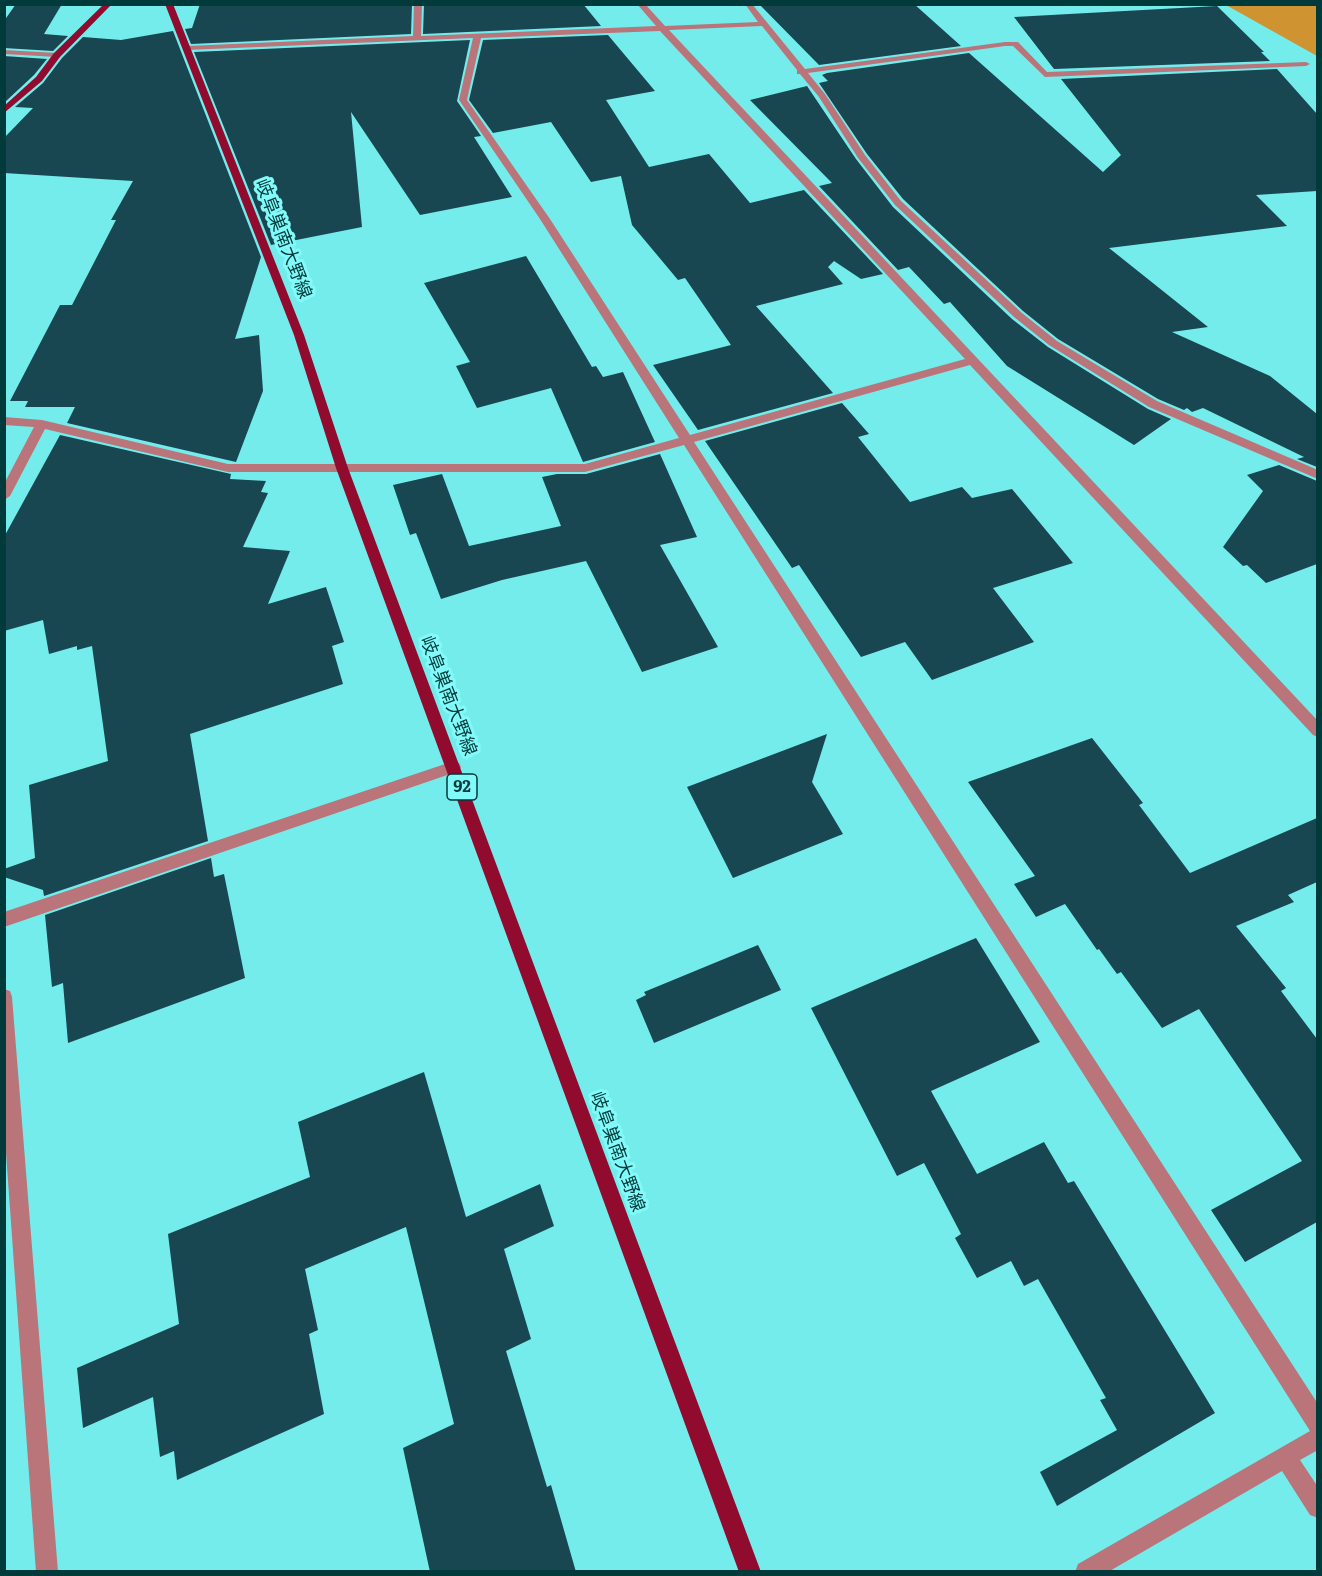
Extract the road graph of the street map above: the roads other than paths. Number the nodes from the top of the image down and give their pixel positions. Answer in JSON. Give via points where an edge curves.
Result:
{"nodes":[{"id":1,"x":109,"y":4,"type":"edge"},
{"id":2,"x":169,"y":4,"type":"edge"},
{"id":3,"x":418,"y":4,"type":"edge"},
{"id":4,"x":640,"y":4,"type":"edge"},
{"id":5,"x":748,"y":4,"type":"edge"},
{"id":6,"x":764,"y":24,"type":"junction"},
{"id":7,"x":662,"y":28,"type":"junction"},
{"id":8,"x":478,"y":36,"type":"junction"},
{"id":9,"x":417,"y":39,"type":"junction"},
{"id":10,"x":188,"y":48,"type":"junction"},
{"id":11,"x":4,"y":52,"type":"edge"},
{"id":12,"x":57,"y":55,"type":"junction"},
{"id":13,"x":1306,"y":64,"type":"dead end"},
{"id":14,"x":800,"y":72,"type":"junction"},
{"id":15,"x":4,"y":111,"type":"edge"},
{"id":16,"x":972,"y":361,"type":"junction"},
{"id":17,"x":4,"y":421,"type":"edge"},
{"id":18,"x":42,"y":424,"type":"junction"},
{"id":19,"x":687,"y":441,"type":"junction"},
{"id":20,"x":342,"y":468,"type":"junction"},
{"id":21,"x":1317,"y":475,"type":"edge"},
{"id":22,"x":4,"y":496,"type":"edge"},
{"id":23,"x":1317,"y":731,"type":"edge"},
{"id":24,"x":454,"y":767,"type":"junction"},
{"id":25,"x":4,"y":920,"type":"edge"},
{"id":26,"x":4,"y":998,"type":"edge"},
{"id":27,"x":1317,"y":1424,"type":"edge"},
{"id":28,"x":1317,"y":1438,"type":"edge"},
{"id":29,"x":1286,"y":1456,"type":"junction"},
{"id":30,"x":1317,"y":1507,"type":"edge"},
{"id":31,"x":48,"y":1572,"type":"edge"},
{"id":32,"x":750,"y":1572,"type":"edge"},
{"id":33,"x":1086,"y":1572,"type":"edge"}],
"edges":[{"from":1,"to":12,"type":"main road"},
{"from":2,"to":10,"type":"main road","name":"岐阜巣南大野線","number":"92"},
{"from":3,"to":9,"type":"street"},
{"from":4,"to":7,"type":"street"},
{"from":5,"to":6,"type":"street"},
{"from":6,"to":7,"type":"street"},
{"from":6,"to":14,"type":"street"},
{"from":7,"to":8,"type":"street"},
{"from":7,"to":16,"type":"street"},
{"from":8,"to":9,"type":"street"},
{"from":8,"to":19,"type":"street","via":[[463,100],[545,219]]},
{"from":9,"to":10,"type":"street"},
{"from":10,"to":20,"type":"main road","name":"岐阜巣南大野線","number":"92","via":[[299,335]]},
{"from":11,"to":12,"type":"street"},
{"from":12,"to":15,"type":"main road","via":[[39,79]]},
{"from":13,"to":14,"type":"street","via":[[1045,75],[1015,44],[1005,44]]},
{"from":14,"to":21,"type":"street","via":[[822,96],[861,156],[910,217],[1053,343],[1153,404]]},
{"from":16,"to":19,"type":"street"},
{"from":16,"to":23,"type":"street"},
{"from":17,"to":18,"type":"street"},
{"from":18,"to":20,"type":"street","via":[[228,468]]},
{"from":18,"to":22,"type":"street"},
{"from":19,"to":20,"type":"street","via":[[585,468]]},
{"from":19,"to":27,"type":"street"},
{"from":20,"to":24,"type":"main road","name":"岐阜巣南大野線","number":"92"},
{"from":24,"to":25,"type":"street"},
{"from":24,"to":32,"type":"main road","name":"岐阜巣南大野線","number":"92"},
{"from":26,"to":31,"type":"street"},
{"from":28,"to":29,"type":"street"},
{"from":29,"to":30,"type":"street"},
{"from":29,"to":33,"type":"street"}]}
